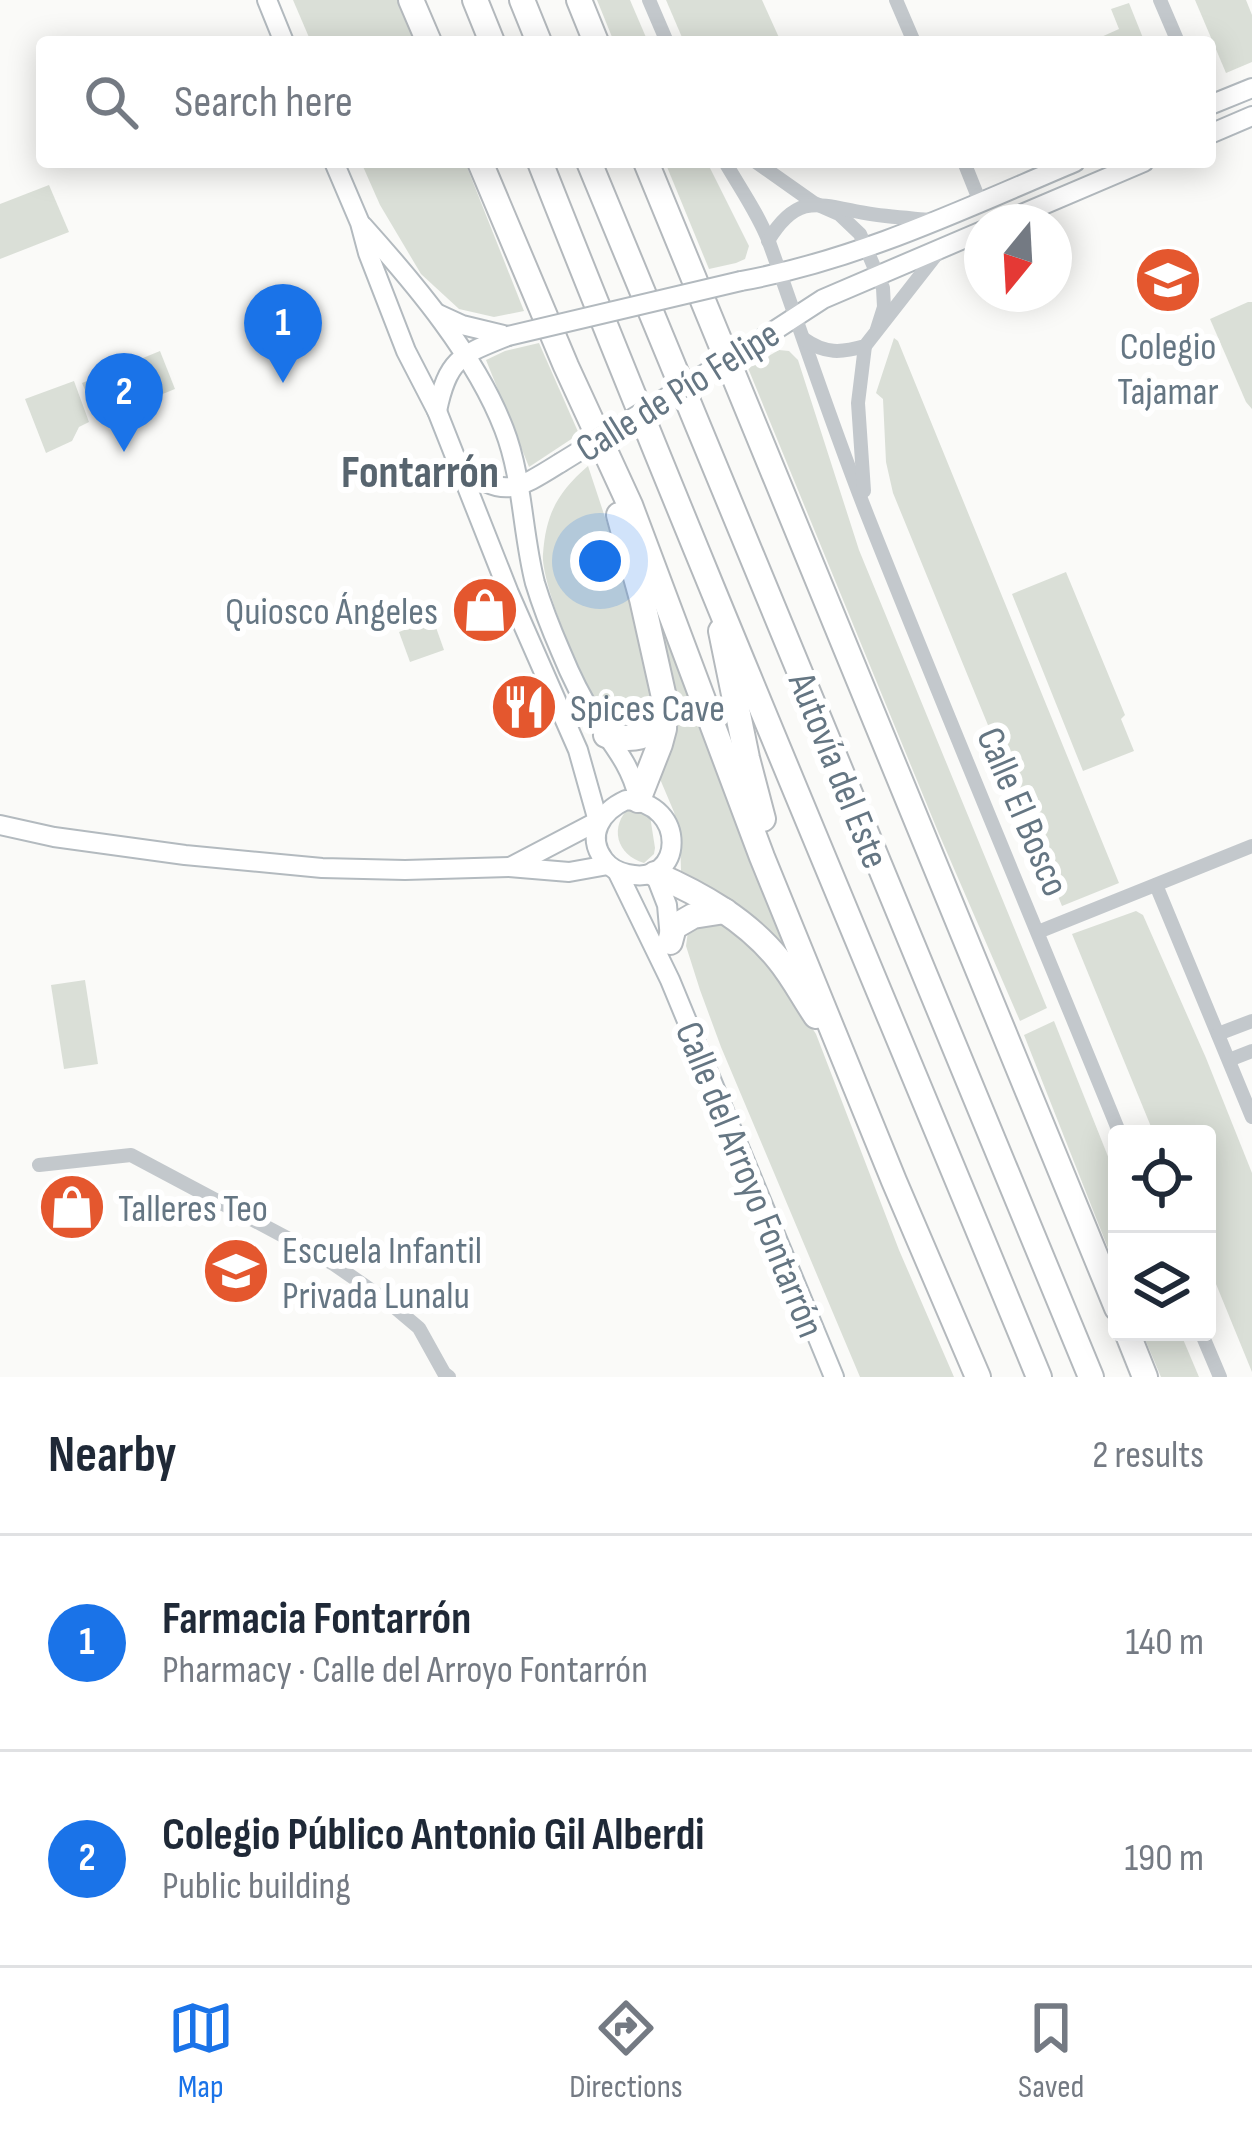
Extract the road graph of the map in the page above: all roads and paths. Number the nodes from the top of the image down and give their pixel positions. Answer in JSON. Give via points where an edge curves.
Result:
{"nodes":[{"id":1,"x":267,"y":0,"type":"edge"},
{"id":2,"x":411,"y":0,"type":"edge"},
{"id":3,"x":475,"y":0,"type":"edge"},
{"id":4,"x":522,"y":0,"type":"edge"},
{"id":5,"x":579,"y":0,"type":"edge"},
{"id":6,"x":649,"y":0,"type":"edge"},
{"id":7,"x":896,"y":0,"type":"edge"},
{"id":8,"x":1160,"y":0,"type":"edge"},
{"id":9,"x":282,"y":36,"type":"edge"},
{"id":10,"x":426,"y":36,"type":"edge"},
{"id":11,"x":490,"y":36,"type":"edge"},
{"id":12,"x":537,"y":36,"type":"edge"},
{"id":13,"x":594,"y":36,"type":"edge"},
{"id":14,"x":664,"y":36,"type":"edge"},
{"id":15,"x":911,"y":36,"type":"edge"},
{"id":16,"x":1175,"y":36,"type":"edge"},
{"id":17,"x":1252,"y":88,"type":"edge"},
{"id":18,"x":1216,"y":103,"type":"edge"},
{"id":19,"x":1252,"y":116,"type":"edge"},
{"id":20,"x":1216,"y":127,"type":"edge"},
{"id":21,"x":337,"y":168,"type":"edge"},
{"id":22,"x":483,"y":168,"type":"edge"},
{"id":23,"x":541,"y":168,"type":"edge"},
{"id":24,"x":591,"y":168,"type":"edge"},
{"id":25,"x":648,"y":168,"type":"edge"},
{"id":26,"x":728,"y":168,"type":"edge"},
{"id":27,"x":765,"y":168,"type":"edge"},
{"id":28,"x":967,"y":168,"type":"edge"},
{"id":29,"x":1056,"y":168,"type":"edge"},
{"id":30,"x":1130,"y":168,"type":"edge"},
{"id":31,"x":977,"y":193,"type":"junction"},
{"id":32,"x":814,"y":202,"type":"junction"},
{"id":33,"x":1046,"y":204,"type":"edge"},
{"id":34,"x":932,"y":220,"type":"junction"},
{"id":35,"x":360,"y":223,"type":"junction"},
{"id":36,"x":964,"y":239,"type":"edge"},
{"id":37,"x":768,"y":241,"type":"junction"},
{"id":38,"x":942,"y":248,"type":"junction"},
{"id":39,"x":868,"y":249,"type":"junction"},
{"id":40,"x":778,"y":274,"type":"junction"},
{"id":41,"x":878,"y":275,"type":"junction"},
{"id":42,"x":435,"y":312,"type":"junction"},
{"id":43,"x":794,"y":316,"type":"junction"},
{"id":44,"x":877,"y":329,"type":"junction"},
{"id":45,"x":508,"y":335,"type":"junction"},
{"id":46,"x":804,"y":340,"type":"junction"},
{"id":47,"x":865,"y":346,"type":"junction"},
{"id":48,"x":465,"y":355,"type":"junction"},
{"id":49,"x":566,"y":366,"type":"junction"},
{"id":50,"x":437,"y":411,"type":"junction"},
{"id":51,"x":457,"y":461,"type":"junction"},
{"id":52,"x":560,"y":463,"type":"junction"},
{"id":53,"x":519,"y":488,"type":"junction"},
{"id":54,"x":867,"y":514,"type":"junction"},
{"id":55,"x":526,"y":536,"type":"junction"},
{"id":56,"x":716,"y":591,"type":"junction"},
{"id":57,"x":665,"y":715,"type":"junction"},
{"id":58,"x":606,"y":734,"type":"junction"},
{"id":59,"x":638,"y":800,"type":"junction"},
{"id":60,"x":598,"y":821,"type":"junction"},
{"id":61,"x":0,"y":825,"type":"edge"},
{"id":62,"x":1252,"y":846,"type":"edge"},
{"id":63,"x":509,"y":867,"type":"junction"},
{"id":64,"x":613,"y":868,"type":"junction"},
{"id":65,"x":655,"y":874,"type":"junction"},
{"id":66,"x":1156,"y":885,"type":"junction"},
{"id":67,"x":725,"y":911,"type":"junction"},
{"id":68,"x":1038,"y":932,"type":"junction"},
{"id":69,"x":670,"y":942,"type":"junction"},
{"id":70,"x":802,"y":954,"type":"junction"},
{"id":71,"x":670,"y":980,"type":"junction"},
{"id":72,"x":1252,"y":1021,"type":"edge"},
{"id":73,"x":1218,"y":1034,"type":"junction"},
{"id":74,"x":1252,"y":1051,"type":"edge"},
{"id":75,"x":1229,"y":1060,"type":"junction"},
{"id":76,"x":849,"y":1066,"type":"junction"},
{"id":77,"x":1252,"y":1117,"type":"edge"},
{"id":78,"x":1116,"y":1125,"type":"edge"},
{"id":79,"x":39,"y":1165,"type":"dead end"},
{"id":80,"x":1108,"y":1286,"type":"edge"},
{"id":81,"x":1131,"y":1341,"type":"edge"},
{"id":82,"x":1205,"y":1341,"type":"edge"},
{"id":83,"x":449,"y":1377,"type":"edge"},
{"id":84,"x":833,"y":1377,"type":"edge"},
{"id":85,"x":978,"y":1377,"type":"edge"},
{"id":86,"x":1039,"y":1377,"type":"edge"},
{"id":87,"x":1091,"y":1377,"type":"edge"},
{"id":88,"x":1145,"y":1377,"type":"edge"},
{"id":89,"x":1220,"y":1377,"type":"edge"}],
"edges":[{"from":1,"to":9,"type":"street"},
{"from":2,"to":10,"type":"highway"},
{"from":3,"to":11,"type":"highway"},
{"from":4,"to":12,"type":"highway"},
{"from":5,"to":13,"type":"highway"},
{"from":6,"to":14,"type":"street"},
{"from":7,"to":15,"type":"street"},
{"from":8,"to":16,"type":"street"},
{"from":17,"to":18,"type":"street"},
{"from":19,"to":20,"type":"street"},
{"from":21,"to":35,"type":"street"},
{"from":22,"to":49,"type":"highway"},
{"from":23,"to":56,"type":"highway","name":"Autovía del Este"},
{"from":24,"to":87,"type":"highway","name":"Autovía del Este"},
{"from":25,"to":80,"type":"highway"},
{"from":26,"to":37,"type":"street","name":"Calle de Pío Felipe"},
{"from":27,"to":32,"type":"street"},
{"from":28,"to":31,"type":"street"},
{"from":29,"to":31,"type":"street","name":"Calle de Pío Felipe"},
{"from":30,"to":33,"type":"street"},
{"from":31,"to":34,"type":"street","name":"Calle de Pío Felipe"},
{"from":32,"to":34,"type":"street","name":"Calle de Pío Felipe"},
{"from":32,"to":37,"type":"street","via":[[781,220]]},
{"from":32,"to":39,"type":"street","via":[[860,233]]},
{"from":34,"to":39,"type":"street","name":"Calle de Pío Felipe"},
{"from":35,"to":42,"type":"street"},
{"from":35,"to":50,"type":"street"},
{"from":36,"to":38,"type":"street","name":"Calle de Pío Felipe"},
{"from":37,"to":40,"type":"street","name":"Calle de Pío Felipe"},
{"from":38,"to":41,"type":"street","name":"Calle de Pío Felipe"},
{"from":38,"to":44,"type":"street","name":"Calle de Pío Felipe"},
{"from":39,"to":40,"type":"street","name":"Calle de Pío Felipe"},
{"from":39,"to":41,"type":"street"},
{"from":40,"to":43,"type":"street","name":"Calle de Pío Felipe"},
{"from":40,"to":45,"type":"street","name":"Calle de Pío Felipe","bridge":true},
{"from":41,"to":43,"type":"street","name":"Calle de Pío Felipe"},
{"from":41,"to":44,"type":"street","via":[[884,308]]},
{"from":42,"to":45,"type":"street"},
{"from":42,"to":48,"type":"street"},
{"from":43,"to":46,"type":"street","name":"Calle de Pío Felipe"},
{"from":43,"to":52,"type":"street","name":"Calle de Pío Felipe","bridge":true},
{"from":44,"to":47,"type":"street","name":"Calle de Pío Felipe"},
{"from":45,"to":48,"type":"street","name":"Calle de Pío Felipe"},
{"from":46,"to":47,"type":"street","name":"Calle de Pío Felipe","via":[[833,352]]},
{"from":46,"to":54,"type":"street","name":"Calle El Bosco"},
{"from":47,"to":54,"type":"street","name":"Calle El Bosco","via":[[858,403]]},
{"from":48,"to":50,"type":"street","via":[[448,370]]},
{"from":48,"to":53,"type":"street","via":[[504,429]]},
{"from":49,"to":57,"type":"highway","via":[[614,495]]},
{"from":49,"to":70,"type":"highway","via":[[630,506]]},
{"from":50,"to":51,"type":"street"},
{"from":51,"to":53,"type":"street","via":[[496,488]]},
{"from":51,"to":60,"type":"street","via":[[578,750]]},
{"from":52,"to":53,"type":"street"},
{"from":52,"to":55,"type":"street","via":[[540,489]]},
{"from":53,"to":55,"type":"street"},
{"from":54,"to":68,"type":"street","name":"Calle El Bosco"},
{"from":55,"to":58,"type":"street","via":[[568,671]]},
{"from":56,"to":70,"type":"highway","via":[[747,758]]},
{"from":56,"to":86,"type":"highway","name":"Autovía del Este"},
{"from":57,"to":58,"type":"highway","via":[[636,739]]},
{"from":57,"to":59,"type":"highway"},
{"from":58,"to":59,"type":"street","via":[[633,773]]},
{"from":59,"to":60,"type":"street","via":[[606,810]]},
{"from":59,"to":65,"type":"street","via":[[662,813],[673,837]]},
{"from":60,"to":63,"type":"street"},
{"from":60,"to":64,"type":"street","via":[[597,847]]},
{"from":61,"to":63,"type":"street","via":[[322,868]]},
{"from":62,"to":66,"type":"street"},
{"from":63,"to":64,"type":"street"},
{"from":64,"to":65,"type":"street"},
{"from":64,"to":71,"type":"street","name":"Calle del Arroyo Fontarrón"},
{"from":65,"to":67,"type":"highway"},
{"from":65,"to":69,"type":"street","name":"Calle del Arroyo Fontarrón"},
{"from":66,"to":68,"type":"street"},
{"from":66,"to":73,"type":"street"},
{"from":67,"to":69,"type":"highway","via":[[693,916],[674,927]]},
{"from":67,"to":76,"type":"highway","via":[[778,958]]},
{"from":68,"to":78,"type":"street","name":"Calle El Bosco"},
{"from":69,"to":71,"type":"street","name":"Calle del Arroyo Fontarrón"},
{"from":70,"to":76,"type":"highway"},
{"from":71,"to":84,"type":"street","name":"Calle del Arroyo Fontarrón"},
{"from":72,"to":73,"type":"street"},
{"from":73,"to":75,"type":"street"},
{"from":74,"to":75,"type":"street"},
{"from":75,"to":77,"type":"street"},
{"from":76,"to":85,"type":"highway"},
{"from":79,"to":83,"type":"street","via":[[131,1155],[387,1301],[419,1328]]},
{"from":81,"to":88,"type":"highway"},
{"from":82,"to":89,"type":"street"}]}
